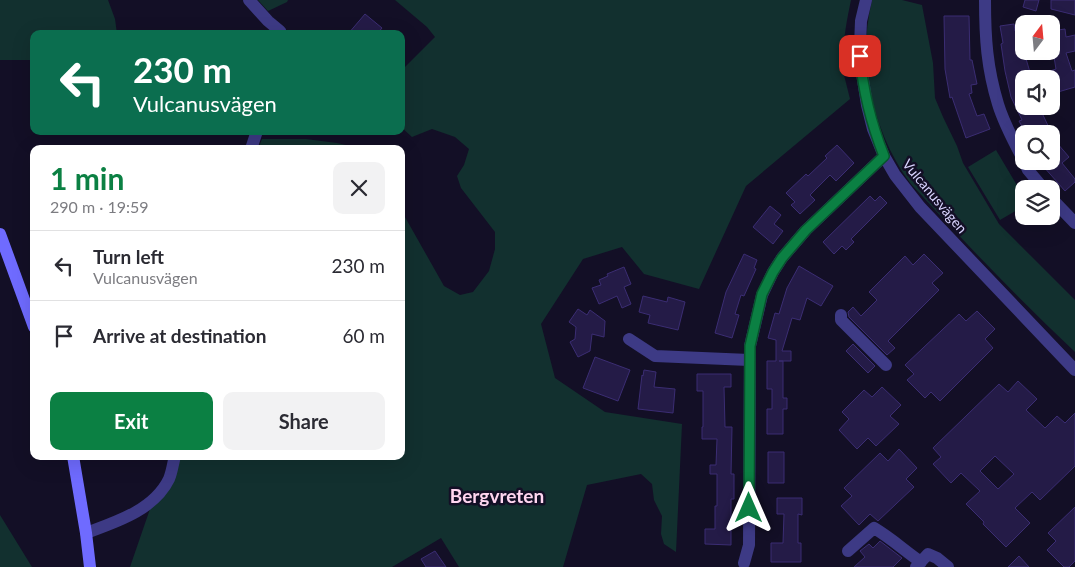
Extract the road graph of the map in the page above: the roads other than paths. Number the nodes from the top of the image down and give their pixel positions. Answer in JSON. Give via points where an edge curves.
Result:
{"nodes":[{"id":1,"x":249,"y":0,"type":"edge"},
{"id":2,"x":866,"y":0,"type":"edge"},
{"id":3,"x":986,"y":0,"type":"edge"},
{"id":4,"x":279,"y":30,"type":"edge"},
{"id":5,"x":1015,"y":143,"type":"edge"},
{"id":6,"x":884,"y":156,"type":"junction"},
{"id":7,"x":1028,"y":170,"type":"edge"},
{"id":8,"x":1036,"y":180,"type":"edge"},
{"id":9,"x":1060,"y":207,"type":"edge"},
{"id":10,"x":1075,"y":223,"type":"edge"},
{"id":11,"x":0,"y":234,"type":"edge"},
{"id":12,"x":841,"y":315,"type":"dead end"},
{"id":13,"x":30,"y":316,"type":"edge"},
{"id":14,"x":629,"y":339,"type":"dead end"},
{"id":15,"x":749,"y":360,"type":"junction"},
{"id":16,"x":886,"y":366,"type":"dead end"},
{"id":17,"x":1075,"y":370,"type":"edge"},
{"id":18,"x":74,"y":460,"type":"edge"},
{"id":19,"x":174,"y":460,"type":"edge"},
{"id":20,"x":86,"y":533,"type":"junction"},
{"id":21,"x":848,"y":552,"type":"dead end"},
{"id":22,"x":744,"y":563,"type":"dead end"},
{"id":23,"x":919,"y":564,"type":"edge"},
{"id":24,"x":90,"y":567,"type":"edge"},
{"id":25,"x":948,"y":567,"type":"edge"}],
"edges":[{"from":1,"to":4,"type":"street"},
{"from":2,"to":6,"type":"street","name":"Vulcanusvägen","via":[[860,46],[861,67],[873,129]]},
{"from":3,"to":5,"type":"street","via":[[985,38],[992,83],[998,106]]},
{"from":6,"to":15,"type":"street","via":[[806,230],[782,258],[762,294]]},
{"from":6,"to":17,"type":"street","name":"Vulcanusvägen","via":[[920,207]]},
{"from":7,"to":8,"type":"street"},
{"from":9,"to":10,"type":"street"},
{"from":11,"to":13,"type":"street"},
{"from":12,"to":16,"type":"street","via":[[841,320]]},
{"from":14,"to":15,"type":"street","via":[[655,356]]},
{"from":15,"to":22,"type":"street","via":[[749,545]]},
{"from":18,"to":20,"type":"street"},
{"from":19,"to":20,"type":"street","via":[[169,479],[146,506]]},
{"from":20,"to":24,"type":"street"},
{"from":21,"to":23,"type":"street","via":[[874,528]]},
{"from":23,"to":25,"type":"street","via":[[928,554]]}]}
